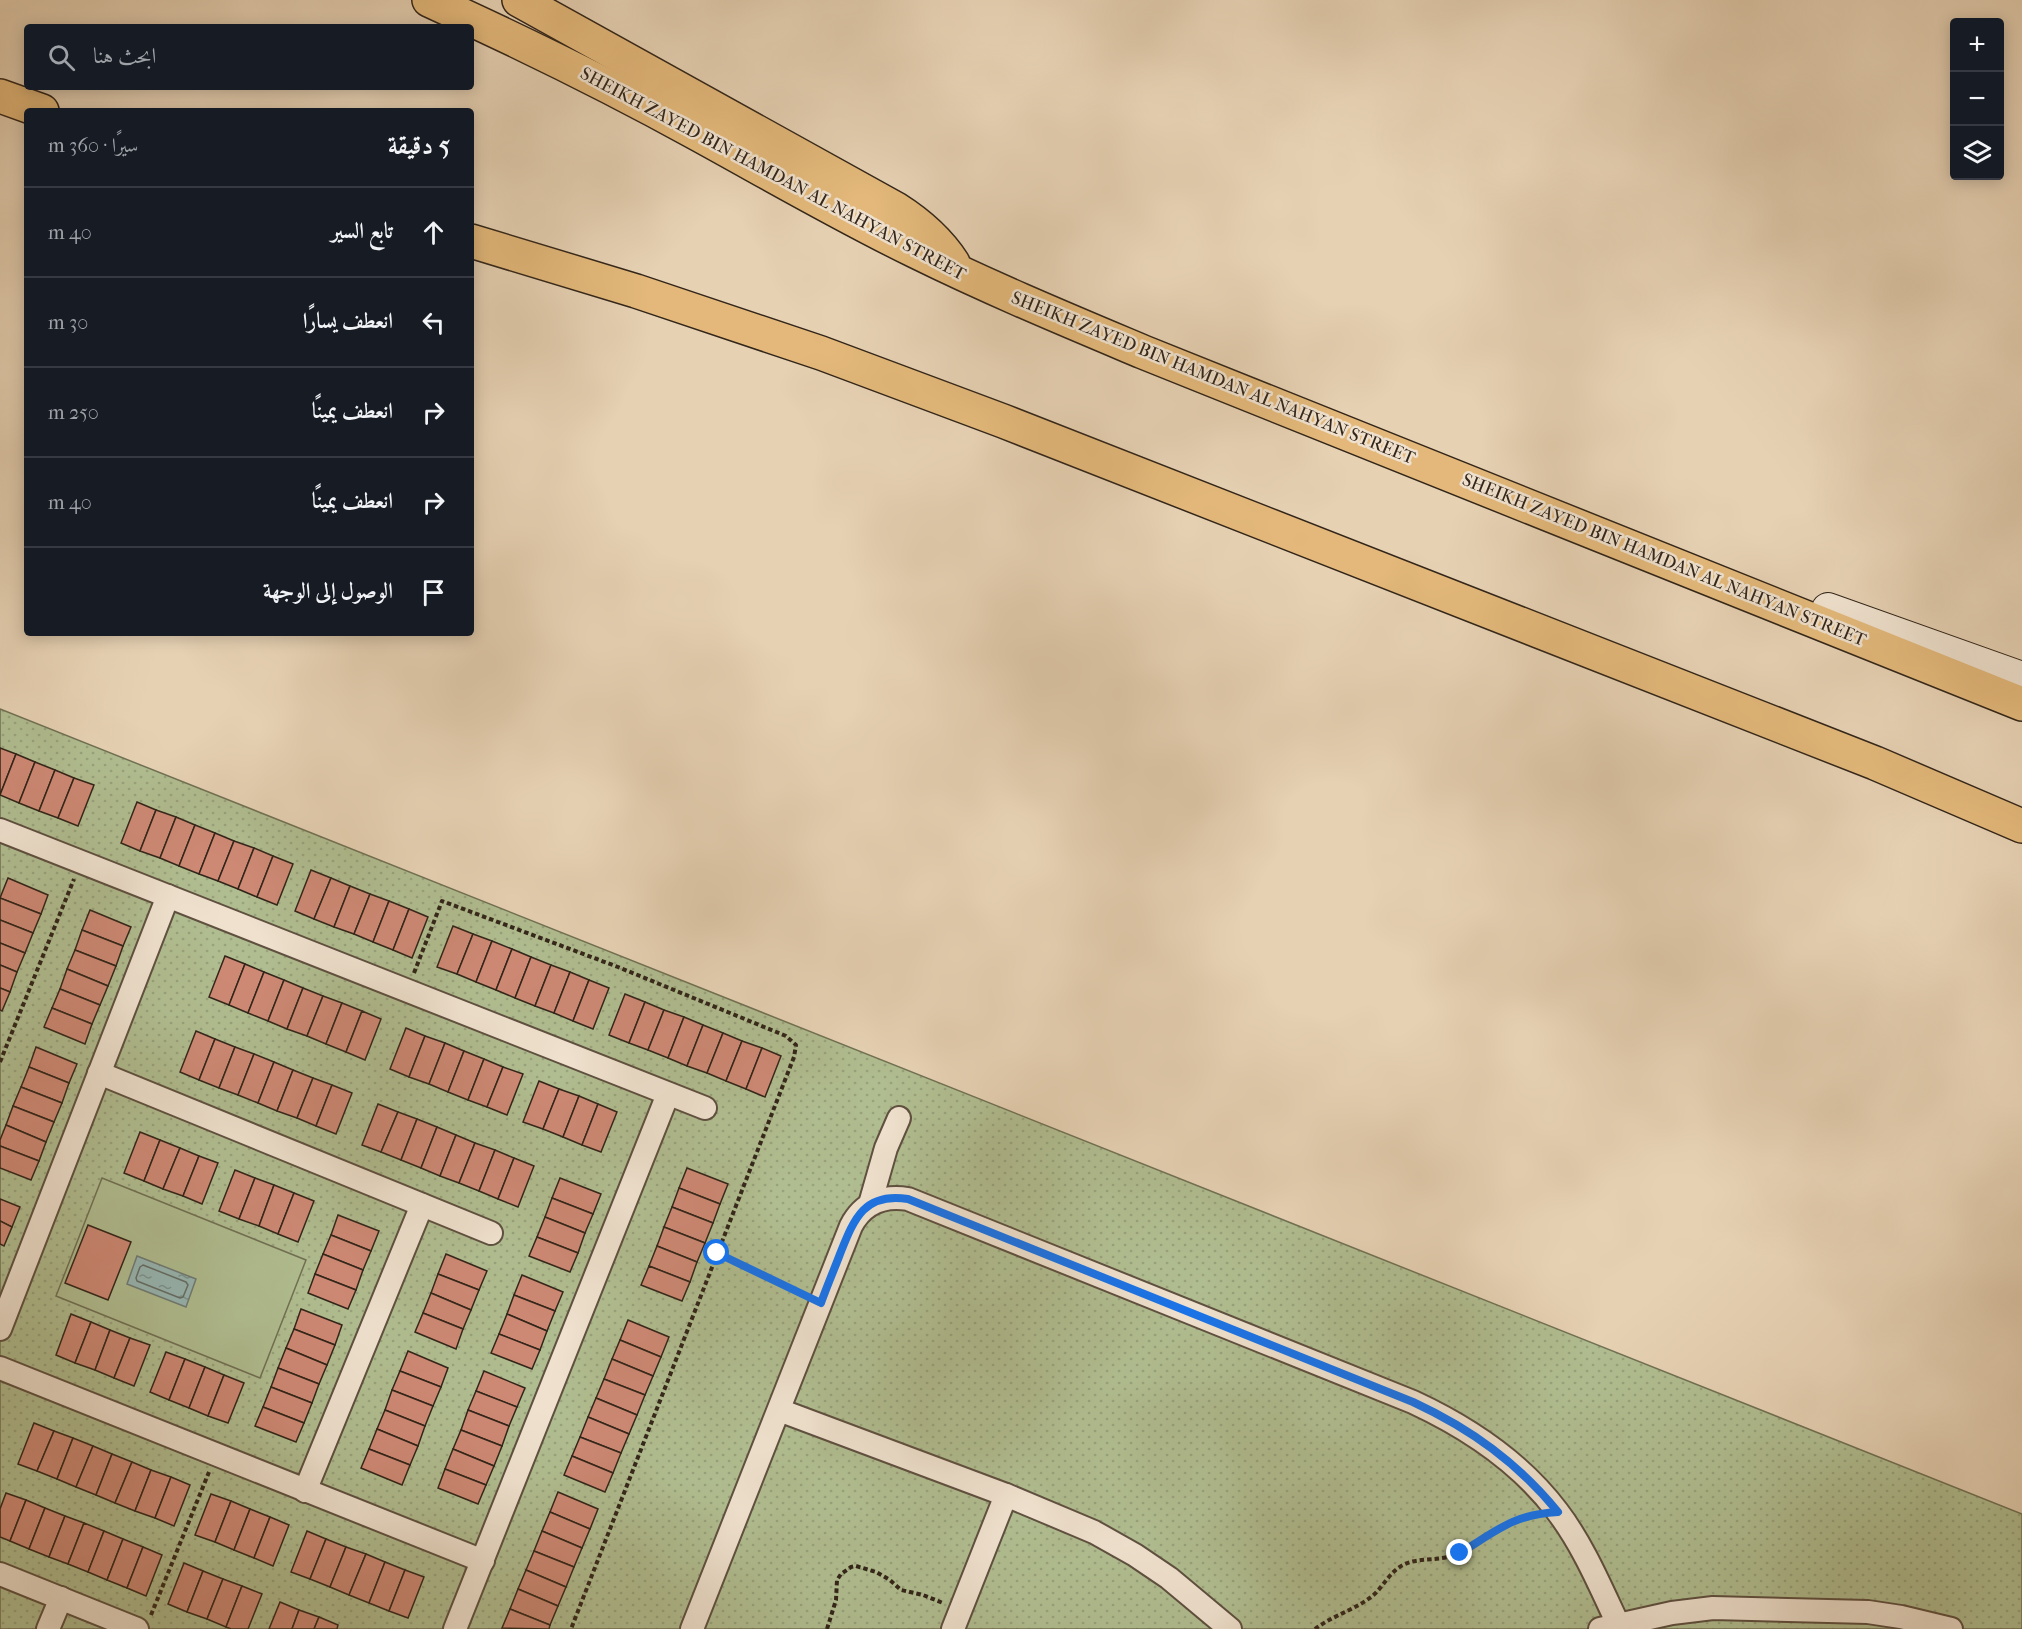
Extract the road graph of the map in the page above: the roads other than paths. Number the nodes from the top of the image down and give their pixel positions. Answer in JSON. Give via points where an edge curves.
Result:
{"nodes":[{"id":1,"x":429,"y":0,"type":"edge"},
{"id":2,"x":519,"y":0,"type":"edge"},
{"id":3,"x":0,"y":96,"type":"edge"},
{"id":4,"x":34,"y":108,"type":"edge"},
{"id":5,"x":474,"y":242,"type":"edge"},
{"id":6,"x":958,"y":272,"type":"junction"},
{"id":7,"x":1421,"y":463,"type":"junction"},
{"id":8,"x":2022,"y":678,"type":"edge"},
{"id":9,"x":2022,"y":704,"type":"edge"},
{"id":10,"x":2022,"y":826,"type":"edge"},
{"id":11,"x":0,"y":830,"type":"edge"},
{"id":12,"x":168,"y":896,"type":"junction"},
{"id":13,"x":99,"y":1073,"type":"junction"},
{"id":14,"x":668,"y":1094,"type":"junction"},
{"id":15,"x":705,"y":1108,"type":"dead end"},
{"id":16,"x":899,"y":1118,"type":"dead end"},
{"id":17,"x":870,"y":1204,"type":"junction"},
{"id":18,"x":422,"y":1205,"type":"junction"},
{"id":19,"x":491,"y":1233,"type":"dead end"},
{"id":20,"x":0,"y":1329,"type":"edge"},
{"id":21,"x":0,"y":1368,"type":"edge"},
{"id":22,"x":779,"y":1410,"type":"junction"},
{"id":23,"x":305,"y":1491,"type":"junction"},
{"id":24,"x":1006,"y":1495,"type":"junction"},
{"id":25,"x":483,"y":1561,"type":"junction"},
{"id":26,"x":0,"y":1574,"type":"edge"},
{"id":27,"x":61,"y":1598,"type":"junction"},
{"id":28,"x":956,"y":1620,"type":"edge"},
{"id":29,"x":144,"y":1624,"type":"edge"},
{"id":30,"x":1609,"y":1627,"type":"edge"},
{"id":31,"x":1940,"y":1628,"type":"edge"},
{"id":32,"x":48,"y":1629,"type":"edge"},
{"id":33,"x":455,"y":1629,"type":"edge"},
{"id":34,"x":692,"y":1629,"type":"edge"},
{"id":35,"x":1230,"y":1629,"type":"edge"}],
"edges":[{"from":1,"to":6,"type":"highway","name":"SHEIKH ZAYED BIN HAMDAN AL NAHYAN STREET","via":[[685,127],[804,194]]},
{"from":2,"to":6,"type":"highway","via":[[896,209],[936,242]]},
{"from":3,"to":4,"type":"highway"},
{"from":5,"to":10,"type":"highway","via":[[636,291],[896,381],[1875,763]]},
{"from":6,"to":7,"type":"highway","name":"SHEIKH ZAYED BIN HAMDAN AL NAHYAN STREET","via":[[1143,352]]},
{"from":7,"to":8,"type":"street","via":[[1481,476],[1846,617]]},
{"from":7,"to":9,"type":"highway","name":"SHEIKH ZAYED BIN HAMDAN AL NAHYAN STREET"},
{"from":11,"to":12,"type":"street"},
{"from":12,"to":13,"type":"street"},
{"from":12,"to":14,"type":"street"},
{"from":13,"to":18,"type":"street"},
{"from":13,"to":20,"type":"street"},
{"from":14,"to":15,"type":"street"},
{"from":14,"to":25,"type":"street"},
{"from":16,"to":17,"type":"street"},
{"from":17,"to":22,"type":"street","via":[[851,1226]]},
{"from":17,"to":30,"type":"street","via":[[888,1198],[908,1199],[1443,1416],[1497,1451],[1558,1512],[1589,1563]]},
{"from":18,"to":19,"type":"street"},
{"from":18,"to":23,"type":"street"},
{"from":21,"to":23,"type":"street"},
{"from":22,"to":24,"type":"street"},
{"from":22,"to":34,"type":"street"},
{"from":23,"to":25,"type":"street"},
{"from":24,"to":28,"type":"street"},
{"from":24,"to":35,"type":"street","via":[[1094,1532],[1135,1555]]},
{"from":25,"to":33,"type":"street"},
{"from":26,"to":27,"type":"street"},
{"from":27,"to":29,"type":"street"},
{"from":27,"to":32,"type":"street"},
{"from":30,"to":31,"type":"street","via":[[1713,1608],[1868,1612]]}]}
